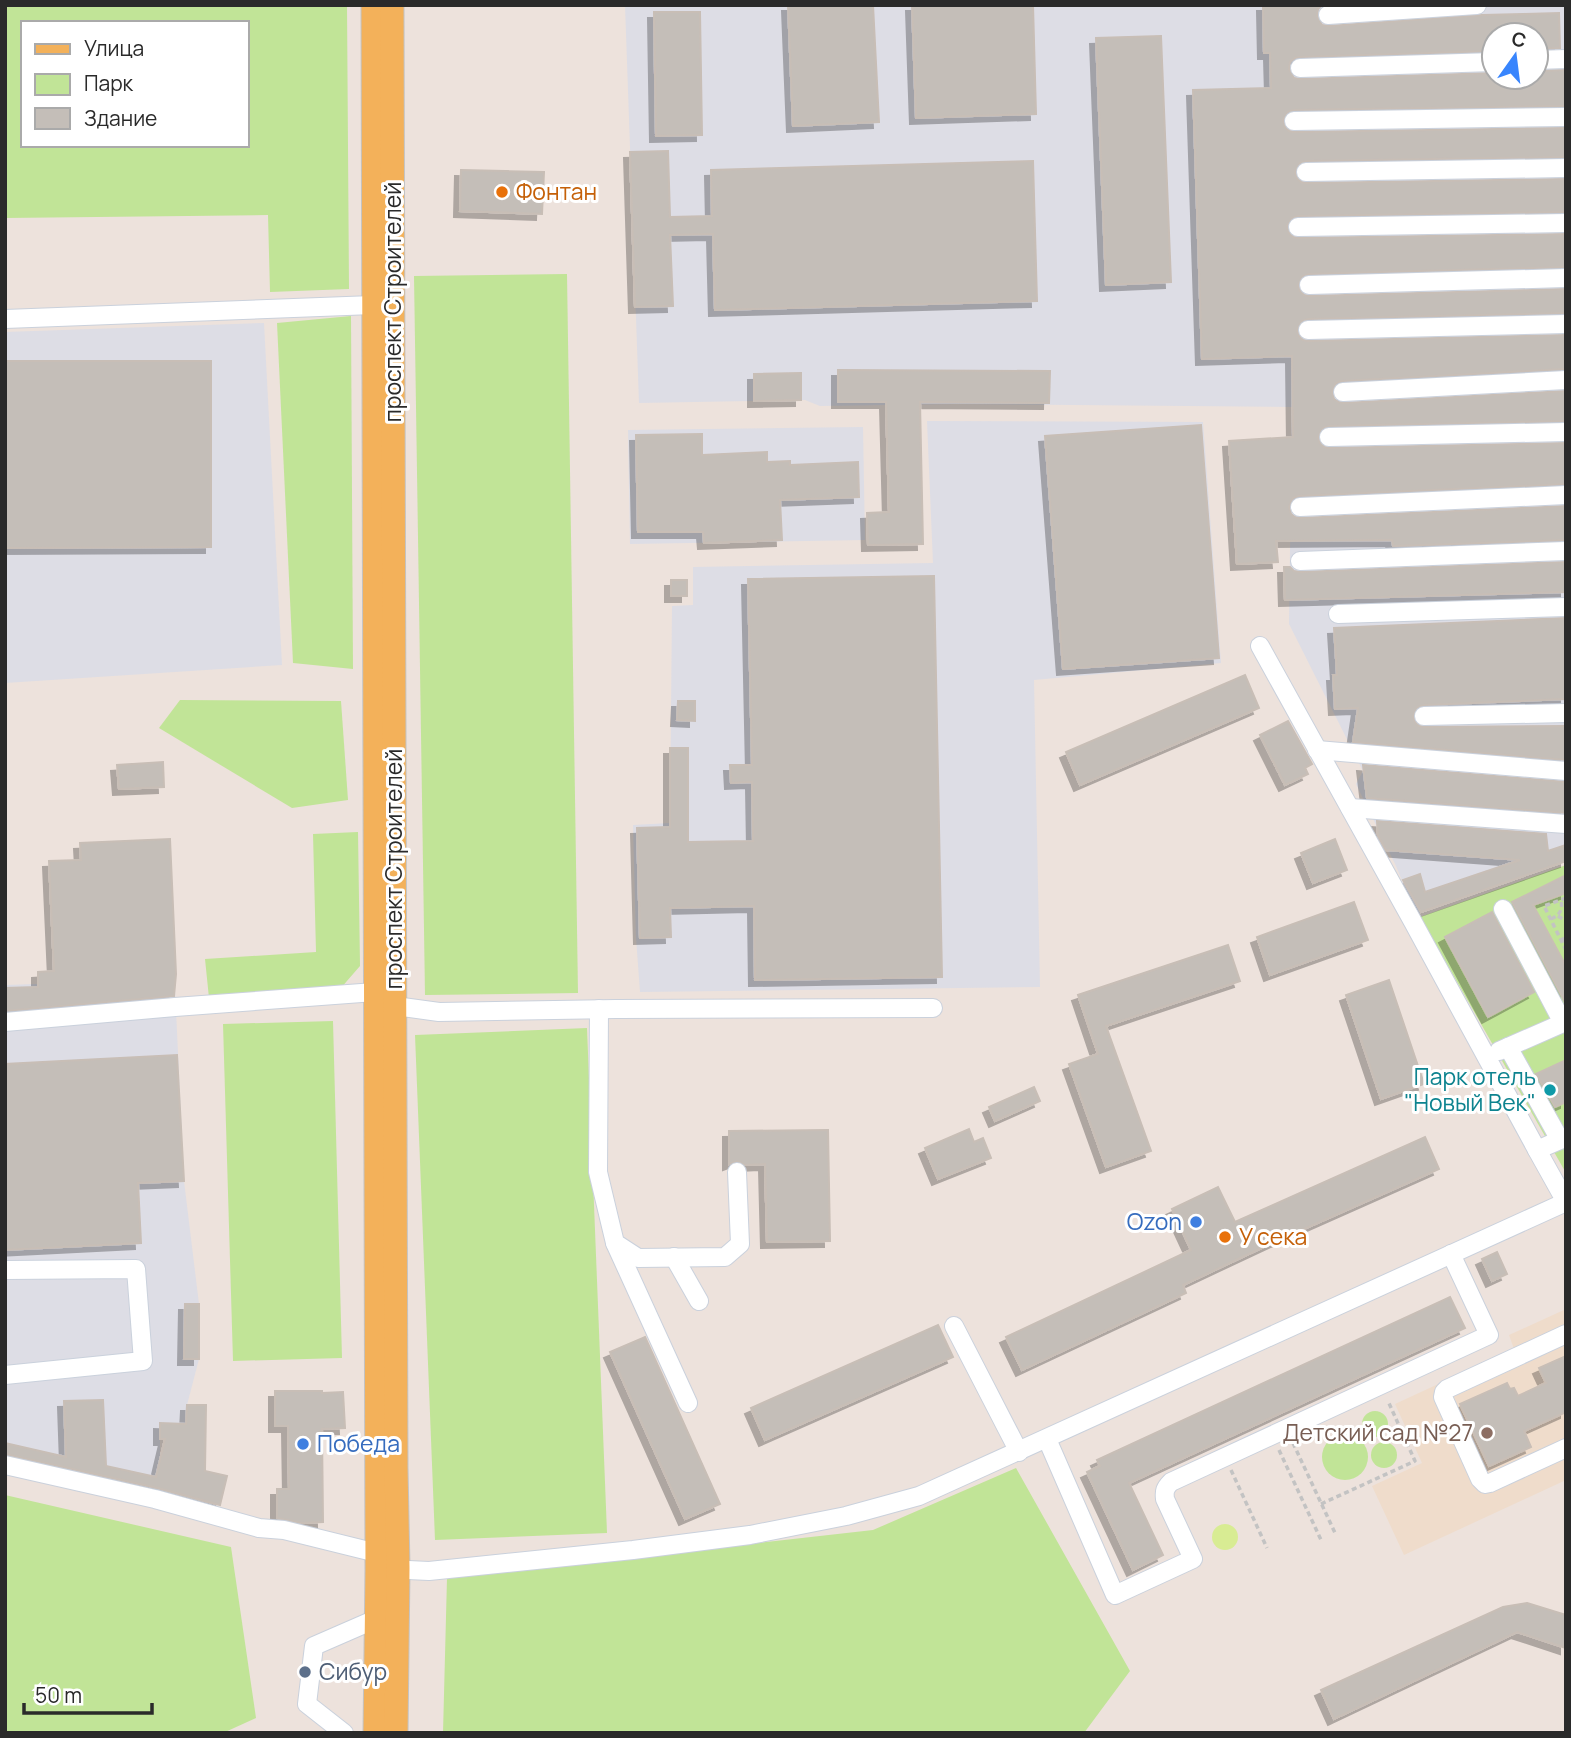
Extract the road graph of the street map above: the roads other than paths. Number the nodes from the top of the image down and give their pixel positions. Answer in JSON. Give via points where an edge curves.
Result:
{"nodes":[{"id":1,"x":373,"y":5,"type":"edge"},
{"id":2,"x":392,"y":5,"type":"edge"},
{"id":3,"x":1478,"y":5,"type":"edge"},
{"id":4,"x":1328,"y":15,"type":"dead end"},
{"id":5,"x":1480,"y":62,"type":"edge"},
{"id":6,"x":1300,"y":68,"type":"dead end"},
{"id":7,"x":1566,"y":117,"type":"edge"},
{"id":8,"x":1294,"y":121,"type":"dead end"},
{"id":9,"x":1566,"y":168,"type":"edge"},
{"id":10,"x":1306,"y":172,"type":"dead end"},
{"id":11,"x":1566,"y":223,"type":"edge"},
{"id":12,"x":1298,"y":227,"type":"dead end"},
{"id":13,"x":1566,"y":278,"type":"edge"},
{"id":14,"x":1309,"y":285,"type":"dead end"},
{"id":15,"x":383,"y":305,"type":"junction"},
{"id":16,"x":5,"y":319,"type":"edge"},
{"id":17,"x":1566,"y":324,"type":"edge"},
{"id":18,"x":1308,"y":330,"type":"dead end"},
{"id":19,"x":1566,"y":380,"type":"edge"},
{"id":20,"x":1343,"y":392,"type":"dead end"},
{"id":21,"x":1566,"y":432,"type":"edge"},
{"id":22,"x":1329,"y":437,"type":"dead end"},
{"id":23,"x":1566,"y":495,"type":"edge"},
{"id":24,"x":1300,"y":506,"type":"dead end"},
{"id":25,"x":1566,"y":551,"type":"edge"},
{"id":26,"x":1300,"y":561,"type":"dead end"},
{"id":27,"x":1566,"y":607,"type":"edge"},
{"id":28,"x":1338,"y":614,"type":"dead end"},
{"id":29,"x":1260,"y":646,"type":"dead end"},
{"id":30,"x":1566,"y":713,"type":"edge"},
{"id":31,"x":1424,"y":716,"type":"dead end"},
{"id":32,"x":1317,"y":750,"type":"junction"},
{"id":33,"x":1566,"y":771,"type":"edge"},
{"id":34,"x":1350,"y":808,"type":"junction"},
{"id":35,"x":1566,"y":824,"type":"edge"},
{"id":36,"x":1503,"y":909,"type":"dead end"},
{"id":37,"x":375,"y":992,"type":"junction"},
{"id":38,"x":395,"y":1006,"type":"junction"},
{"id":39,"x":599,"y":1009,"type":"junction"},
{"id":40,"x":933,"y":1009,"type":"dead end"},
{"id":41,"x":5,"y":1022,"type":"edge"},
{"id":42,"x":1565,"y":1023,"type":"edge"},
{"id":43,"x":1508,"y":1047,"type":"junction"},
{"id":44,"x":1486,"y":1056,"type":"junction"},
{"id":45,"x":1563,"y":1138,"type":"edge"},
{"id":46,"x":1537,"y":1150,"type":"junction"},
{"id":47,"x":737,"y":1172,"type":"dead end"},
{"id":48,"x":615,"y":1243,"type":"junction"},
{"id":49,"x":1451,"y":1254,"type":"junction"},
{"id":50,"x":674,"y":1257,"type":"junction"},
{"id":51,"x":5,"y":1270,"type":"edge"},
{"id":52,"x":699,"y":1301,"type":"dead end"},
{"id":53,"x":954,"y":1326,"type":"dead end"},
{"id":54,"x":1566,"y":1334,"type":"edge"},
{"id":55,"x":1489,"y":1335,"type":"junction"},
{"id":56,"x":1502,"y":1364,"type":"junction"},
{"id":57,"x":5,"y":1375,"type":"edge"},
{"id":58,"x":688,"y":1403,"type":"dead end"},
{"id":59,"x":1047,"y":1439,"type":"junction"},
{"id":60,"x":1566,"y":1448,"type":"edge"},
{"id":61,"x":1019,"y":1452,"type":"junction"},
{"id":62,"x":5,"y":1465,"type":"edge"},
{"id":63,"x":384,"y":1564,"type":"junction"},
{"id":64,"x":376,"y":1619,"type":"junction"},
{"id":65,"x":344,"y":1733,"type":"edge"},
{"id":66,"x":375,"y":1733,"type":"edge"},
{"id":67,"x":396,"y":1733,"type":"edge"}],
"edges":[{"from":1,"to":15,"type":"main road","name":"проспект Строителей"},
{"from":2,"to":15,"type":"main road","name":"проспект Строителей"},
{"from":3,"to":4,"type":"street"},
{"from":5,"to":6,"type":"street"},
{"from":7,"to":8,"type":"street"},
{"from":9,"to":10,"type":"street"},
{"from":11,"to":12,"type":"street"},
{"from":13,"to":14,"type":"street"},
{"from":15,"to":16,"type":"street"},
{"from":15,"to":37,"type":"main road","name":"проспект Строителей"},
{"from":15,"to":38,"type":"main road","name":"проспект Строителей"},
{"from":17,"to":18,"type":"street"},
{"from":19,"to":20,"type":"street"},
{"from":21,"to":22,"type":"street"},
{"from":23,"to":24,"type":"street"},
{"from":25,"to":26,"type":"street"},
{"from":27,"to":28,"type":"street"},
{"from":29,"to":32,"type":"street"},
{"from":30,"to":31,"type":"street"},
{"from":32,"to":33,"type":"street"},
{"from":32,"to":34,"type":"street"},
{"from":34,"to":35,"type":"street"},
{"from":34,"to":44,"type":"street"},
{"from":36,"to":42,"type":"street"},
{"from":37,"to":41,"type":"street"},
{"from":37,"to":63,"type":"main road","name":"проспект Строителей"},
{"from":38,"to":39,"type":"street","via":[[439,1012]]},
{"from":38,"to":63,"type":"main road","name":"проспект Строителей","via":[[396,1468]]},
{"from":39,"to":40,"type":"street"},
{"from":39,"to":48,"type":"street","via":[[598,1172]]},
{"from":42,"to":43,"type":"street"},
{"from":43,"to":44,"type":"street"},
{"from":43,"to":45,"type":"street"},
{"from":44,"to":46,"type":"street"},
{"from":45,"to":46,"type":"street"},
{"from":46,"to":49,"type":"street","via":[[1566,1202]]},
{"from":47,"to":50,"type":"street","via":[[740,1244],[725,1256]]},
{"from":48,"to":50,"type":"street","via":[[638,1258]]},
{"from":48,"to":58,"type":"street"},
{"from":49,"to":55,"type":"street"},
{"from":49,"to":59,"type":"street"},
{"from":50,"to":52,"type":"street"},
{"from":51,"to":57,"type":"street","via":[[136,1269],[144,1361]]},
{"from":53,"to":61,"type":"street"},
{"from":54,"to":56,"type":"street"},
{"from":55,"to":56,"type":"street"},
{"from":55,"to":59,"type":"street","via":[[1171,1482],[1164,1493],[1193,1559],[1115,1595]]},
{"from":56,"to":60,"type":"street","via":[[1447,1389],[1443,1397],[1480,1479],[1490,1483]]},
{"from":59,"to":61,"type":"street"},
{"from":61,"to":63,"type":"street","via":[[919,1496],[750,1535],[429,1571]]},
{"from":62,"to":63,"type":"street","via":[[259,1528],[284,1530]]},
{"from":63,"to":64,"type":"main road","name":"проспект Строителей"},
{"from":63,"to":67,"type":"main road","name":"проспект Строителей"},
{"from":64,"to":65,"type":"street","via":[[314,1646],[307,1704]]},
{"from":64,"to":66,"type":"main road","name":"проспект Строителей"}]}
